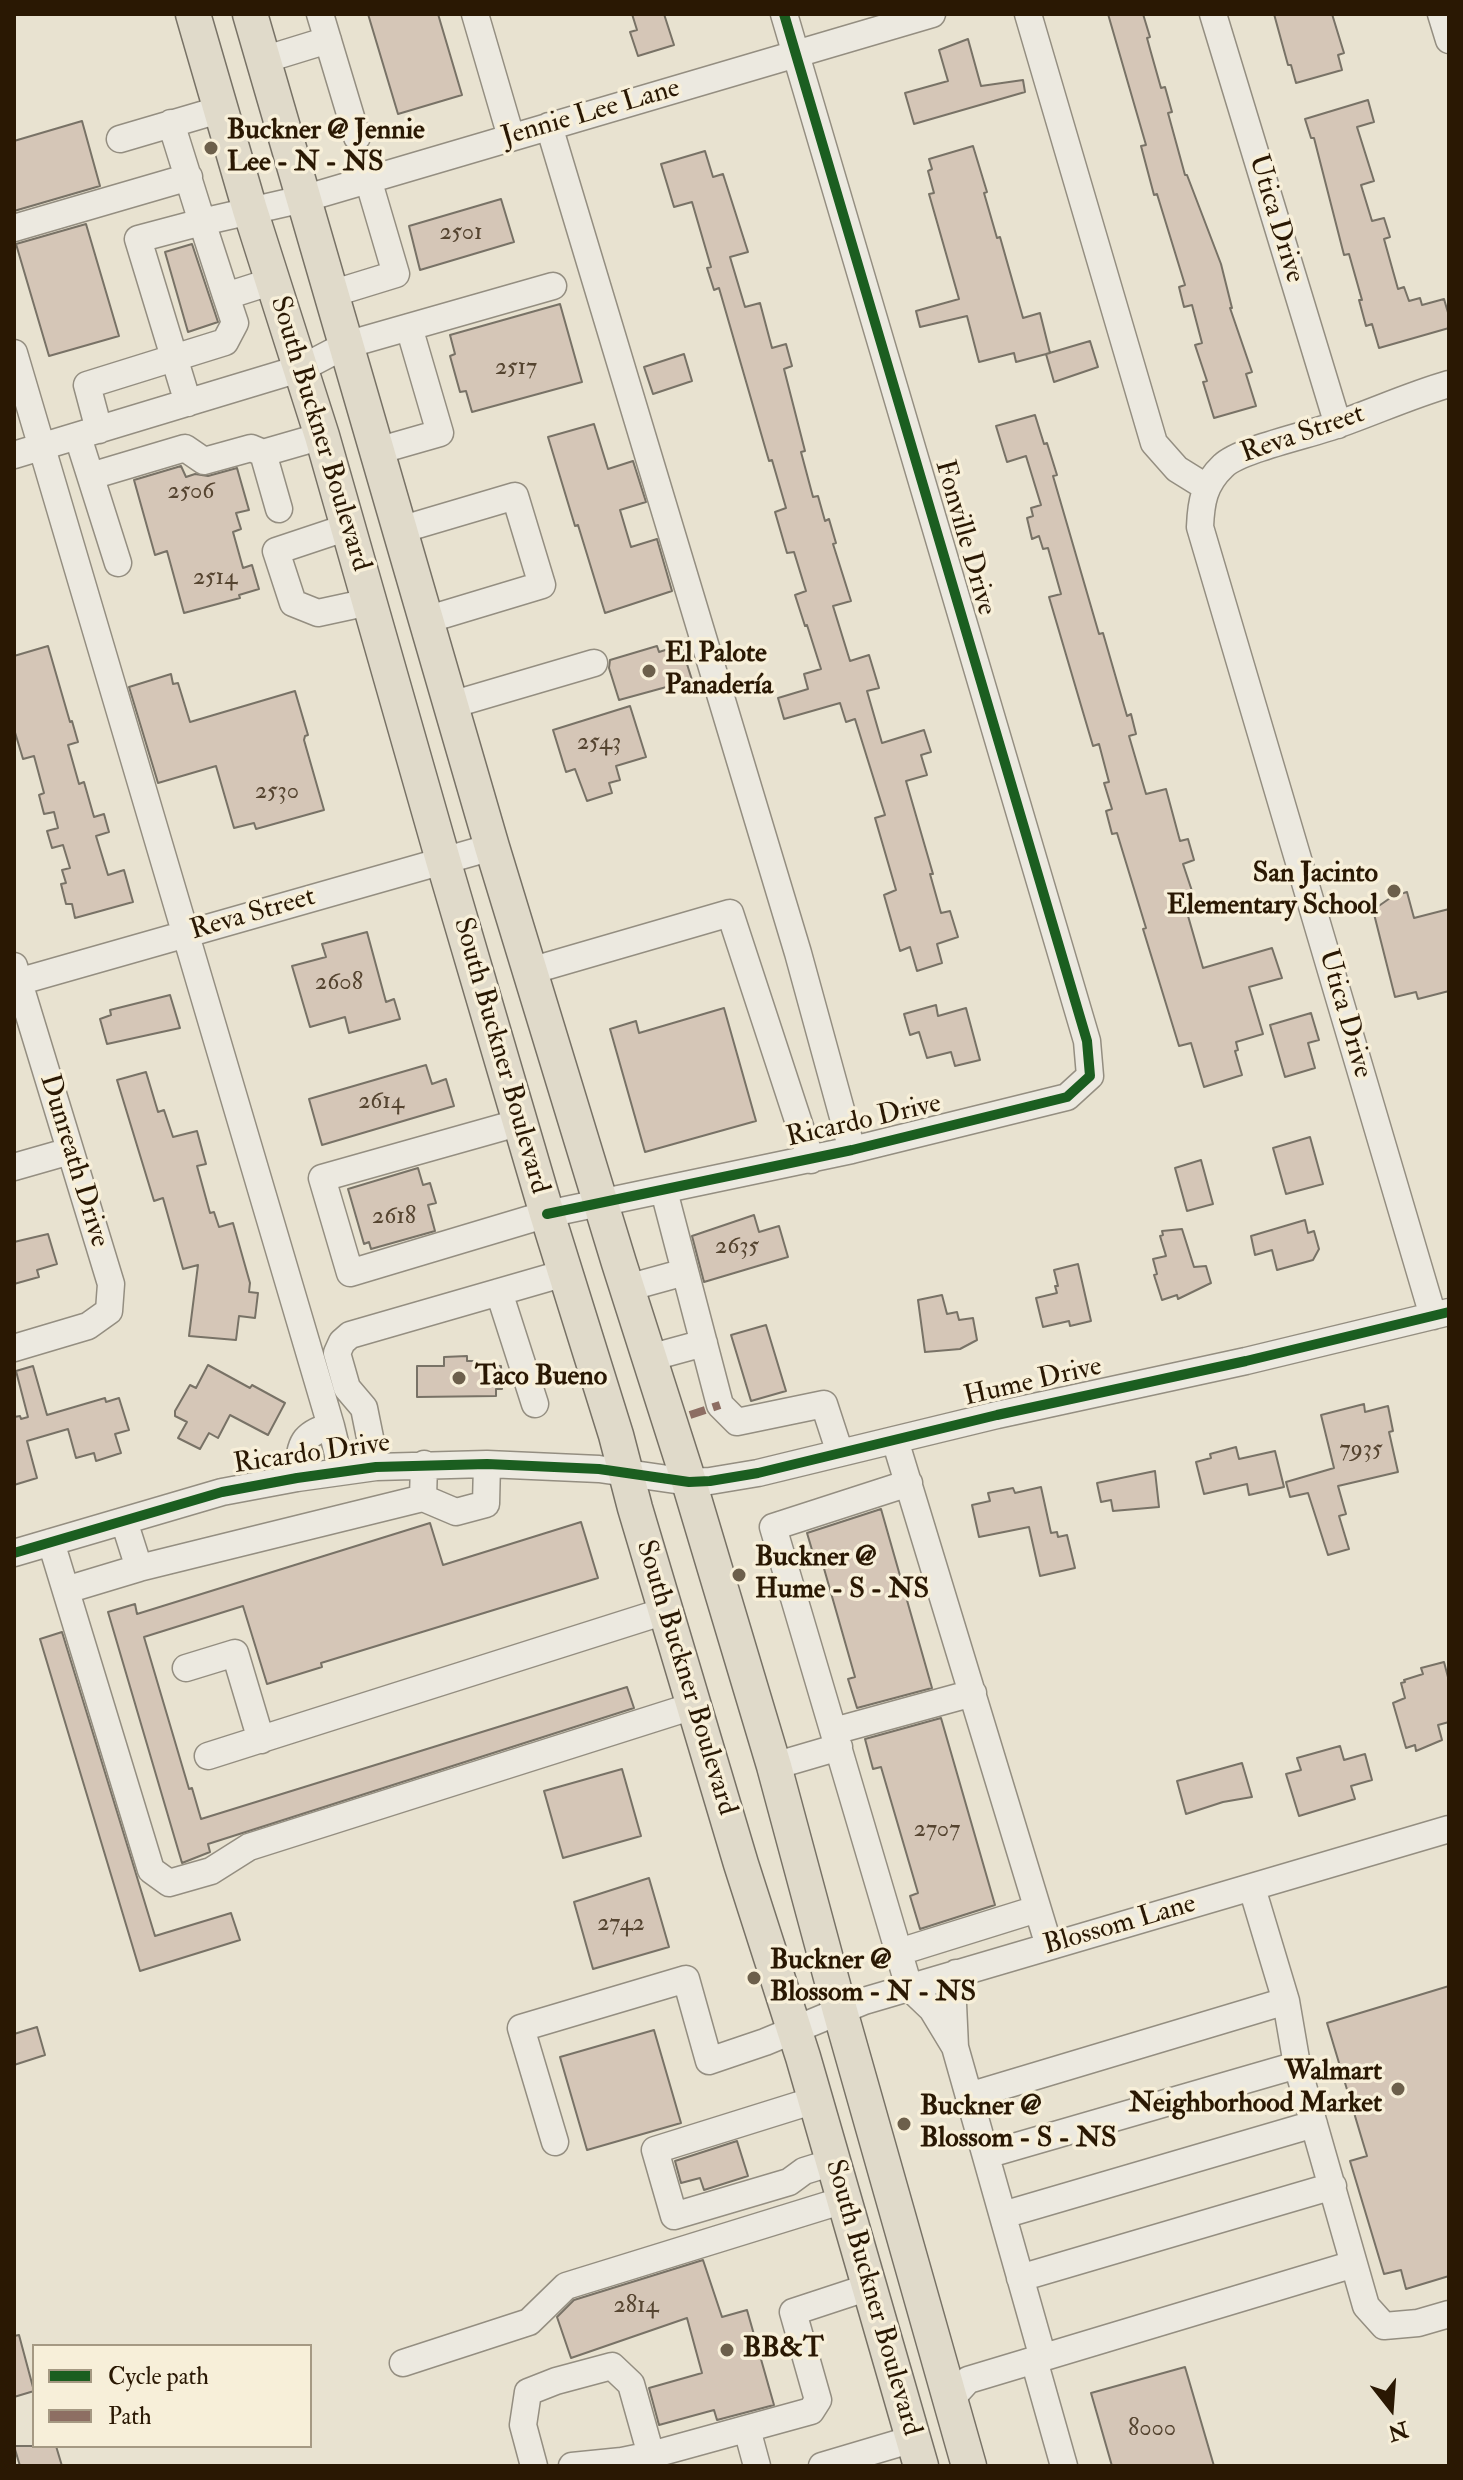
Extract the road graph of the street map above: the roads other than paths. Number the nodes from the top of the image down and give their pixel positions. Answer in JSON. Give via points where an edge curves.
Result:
{"nodes":[{"id":1,"x":193,"y":14,"type":"edge"},
{"id":2,"x":250,"y":14,"type":"edge"},
{"id":3,"x":320,"y":14,"type":"edge"},
{"id":4,"x":475,"y":14,"type":"edge"},
{"id":5,"x":784,"y":14,"type":"edge"},
{"id":6,"x":932,"y":14,"type":"edge"},
{"id":7,"x":1028,"y":14,"type":"edge"},
{"id":8,"x":1213,"y":14,"type":"edge"},
{"id":9,"x":1441,"y":14,"type":"edge"},
{"id":10,"x":328,"y":40,"type":"junction"},
{"id":11,"x":1449,"y":40,"type":"edge"},
{"id":12,"x":796,"y":55,"type":"junction"},
{"id":13,"x":263,"y":60,"type":"junction"},
{"id":14,"x":222,"y":109,"type":"junction"},
{"id":15,"x":171,"y":123,"type":"junction"},
{"id":16,"x":549,"y":126,"type":"junction"},
{"id":17,"x":357,"y":137,"type":"dead end"},
{"id":18,"x":511,"y":137,"type":"junction"},
{"id":19,"x":120,"y":139,"type":"dead end"},
{"id":20,"x":189,"y":177,"type":"junction"},
{"id":21,"x":368,"y":179,"type":"junction"},
{"id":22,"x":303,"y":199,"type":"junction"},
{"id":23,"x":250,"y":210,"type":"junction"},
{"id":24,"x":202,"y":222,"type":"junction"},
{"id":25,"x":14,"y":228,"type":"edge"},
{"id":26,"x":273,"y":281,"type":"junction"},
{"id":27,"x":553,"y":286,"type":"dead end"},
{"id":28,"x":331,"y":294,"type":"junction"},
{"id":29,"x":226,"y":296,"type":"junction"},
{"id":30,"x":409,"y":327,"type":"junction"},
{"id":31,"x":346,"y":345,"type":"junction"},
{"id":32,"x":14,"y":353,"type":"edge"},
{"id":33,"x":175,"y":358,"type":"junction"},
{"id":34,"x":302,"y":368,"type":"junction"},
{"id":35,"x":1449,"y":384,"type":"edge"},
{"id":36,"x":188,"y":403,"type":"junction"},
{"id":37,"x":1338,"y":425,"type":"junction"},
{"id":38,"x":89,"y":433,"type":"junction"},
{"id":39,"x":322,"y":436,"type":"junction"},
{"id":40,"x":42,"y":447,"type":"junction"},
{"id":41,"x":377,"y":451,"type":"junction"},
{"id":42,"x":263,"y":453,"type":"junction"},
{"id":43,"x":14,"y":455,"type":"edge"},
{"id":44,"x":91,"y":476,"type":"junction"},
{"id":45,"x":1206,"y":487,"type":"junction"},
{"id":46,"x":279,"y":509,"type":"dead end"},
{"id":47,"x":348,"y":527,"type":"junction"},
{"id":48,"x":400,"y":530,"type":"junction"},
{"id":49,"x":118,"y":563,"type":"dead end"},
{"id":50,"x":369,"y":602,"type":"junction"},
{"id":51,"x":426,"y":620,"type":"junction"},
{"id":52,"x":594,"y":663,"type":"dead end"},
{"id":53,"x":451,"y":705,"type":"junction"},
{"id":54,"x":492,"y":847,"type":"junction"},
{"id":55,"x":443,"y":860,"type":"junction"},
{"id":56,"x":187,"y":933,"type":"junction"},
{"id":57,"x":530,"y":971,"type":"junction"},
{"id":58,"x":16,"y":977,"type":"edge"},
{"id":59,"x":1090,"y":1076,"type":"joint"},
{"id":60,"x":521,"y":1122,"type":"junction"},
{"id":61,"x":852,"y":1150,"type":"junction"},
{"id":62,"x":70,"y":1151,"type":"junction"},
{"id":63,"x":811,"y":1160,"type":"junction"},
{"id":64,"x":14,"y":1167,"type":"edge"},
{"id":65,"x":664,"y":1191,"type":"junction"},
{"id":66,"x":601,"y":1203,"type":"junction"},
{"id":67,"x":547,"y":1214,"type":"junction"},
{"id":68,"x":685,"y":1272,"type":"junction"},
{"id":69,"x":565,"y":1273,"type":"junction"},
{"id":70,"x":627,"y":1288,"type":"junction"},
{"id":71,"x":499,"y":1292,"type":"junction"},
{"id":72,"x":1441,"y":1314,"type":"edge"},
{"id":73,"x":704,"y":1343,"type":"junction"},
{"id":74,"x":14,"y":1348,"type":"edge"},
{"id":75,"x":649,"y":1358,"type":"junction"},
{"id":76,"x":535,"y":1404,"type":"dead end"},
{"id":77,"x":331,"y":1426,"type":"junction"},
{"id":78,"x":895,"y":1440,"type":"junction"},
{"id":79,"x":840,"y":1453,"type":"junction"},
{"id":80,"x":424,"y":1464,"type":"junction"},
{"id":81,"x":487,"y":1464,"type":"junction"},
{"id":82,"x":376,"y":1467,"type":"junction"},
{"id":83,"x":342,"y":1471,"type":"junction"},
{"id":84,"x":626,"y":1473,"type":"junction"},
{"id":85,"x":297,"y":1478,"type":"junction"},
{"id":86,"x":689,"y":1482,"type":"junction"},
{"id":87,"x":909,"y":1483,"type":"junction"},
{"id":88,"x":423,"y":1498,"type":"junction"},
{"id":89,"x":124,"y":1521,"type":"junction"},
{"id":90,"x":51,"y":1542,"type":"junction"},
{"id":91,"x":14,"y":1553,"type":"edge"},
{"id":92,"x":139,"y":1568,"type":"junction"},
{"id":93,"x":66,"y":1590,"type":"junction"},
{"id":94,"x":665,"y":1611,"type":"junction"},
{"id":95,"x":186,"y":1668,"type":"dead end"},
{"id":96,"x":973,"y":1693,"type":"junction"},
{"id":97,"x":693,"y":1706,"type":"junction"},
{"id":98,"x":836,"y":1739,"type":"junction"},
{"id":99,"x":261,"y":1740,"type":"junction"},
{"id":100,"x":208,"y":1756,"type":"dead end"},
{"id":101,"x":774,"y":1766,"type":"junction"},
{"id":102,"x":1449,"y":1829,"type":"edge"},
{"id":103,"x":1252,"y":1888,"type":"junction"},
{"id":104,"x":1037,"y":1909,"type":"junction"},
{"id":105,"x":1049,"y":1946,"type":"junction"},
{"id":106,"x":899,"y":1952,"type":"junction"},
{"id":107,"x":956,"y":1973,"type":"junction"},
{"id":108,"x":909,"y":1987,"type":"junction"},
{"id":109,"x":1286,"y":2001,"type":"junction"},
{"id":110,"x":840,"y":2011,"type":"junction"},
{"id":111,"x":793,"y":2029,"type":"junction"},
{"id":112,"x":955,"y":2047,"type":"junction"},
{"id":113,"x":1297,"y":2065,"type":"junction"},
{"id":114,"x":969,"y":2096,"type":"junction"},
{"id":115,"x":815,"y":2100,"type":"junction"},
{"id":116,"x":1314,"y":2124,"type":"junction"},
{"id":117,"x":555,"y":2142,"type":"dead end"},
{"id":118,"x":986,"y":2155,"type":"junction"},
{"id":119,"x":833,"y":2162,"type":"junction"},
{"id":120,"x":1333,"y":2186,"type":"junction"},
{"id":121,"x":844,"y":2200,"type":"junction"},
{"id":122,"x":1003,"y":2215,"type":"junction"},
{"id":123,"x":1354,"y":2264,"type":"junction"},
{"id":124,"x":1020,"y":2278,"type":"junction"},
{"id":125,"x":869,"y":2287,"type":"junction"},
{"id":126,"x":1449,"y":2314,"type":"edge"},
{"id":127,"x":1038,"y":2359,"type":"junction"},
{"id":128,"x":403,"y":2363,"type":"dead end"},
{"id":129,"x":949,"y":2401,"type":"junction"},
{"id":130,"x":747,"y":2429,"type":"junction"},
{"id":131,"x":917,"y":2453,"type":"edge"},
{"id":132,"x":651,"y":2455,"type":"junction"},
{"id":133,"x":534,"y":2466,"type":"edge"},
{"id":134,"x":572,"y":2466,"type":"edge"},
{"id":135,"x":757,"y":2466,"type":"edge"},
{"id":136,"x":822,"y":2466,"type":"edge"},
{"id":137,"x":969,"y":2466,"type":"edge"},
{"id":138,"x":1064,"y":2466,"type":"edge"}],
"edges":[{"from":1,"to":14,"type":"main road","name":"South Buckner Boulevard"},
{"from":2,"to":13,"type":"main road","name":"South Buckner Boulevard"},
{"from":3,"to":10,"type":"street"},
{"from":4,"to":18,"type":"street"},
{"from":5,"to":12,"type":"street","name":"Fonville Drive"},
{"from":6,"to":12,"type":"street","name":"Jennie Lee Lane"},
{"from":7,"to":45,"type":"street","via":[[1154,443],[1177,469]]},
{"from":8,"to":37,"type":"street","name":"Utica Drive"},
{"from":9,"to":11,"type":"street"},
{"from":10,"to":13,"type":"street"},
{"from":10,"to":17,"type":"street"},
{"from":12,"to":16,"type":"street","name":"Jennie Lee Lane"},
{"from":12,"to":59,"type":"street","name":"Fonville Drive","via":[[1087,1041]]},
{"from":13,"to":22,"type":"main road","name":"South Buckner Boulevard"},
{"from":14,"to":15,"type":"street"},
{"from":14,"to":23,"type":"main road","name":"South Buckner Boulevard"},
{"from":15,"to":19,"type":"street"},
{"from":15,"to":20,"type":"street"},
{"from":16,"to":18,"type":"street","name":"Jennie Lee Lane"},
{"from":16,"to":61,"type":"street","via":[[798,953]]},
{"from":18,"to":21,"type":"street","name":"Jennie Lee Lane"},
{"from":20,"to":24,"type":"street"},
{"from":20,"to":25,"type":"street"},
{"from":21,"to":22,"type":"street","name":"Jennie Lee Lane"},
{"from":21,"to":28,"type":"street","via":[[396,274]]},
{"from":22,"to":23,"type":"street","name":"Jennie Lee Lane"},
{"from":22,"to":28,"type":"main road","name":"South Buckner Boulevard"},
{"from":23,"to":24,"type":"street","name":"Jennie Lee Lane"},
{"from":23,"to":26,"type":"main road","name":"South Buckner Boulevard"},
{"from":24,"to":29,"type":"street"},
{"from":24,"to":33,"type":"street","name":"Jennie Lee Lane","via":[[138,239]]},
{"from":26,"to":29,"type":"street"},
{"from":26,"to":34,"type":"main road","name":"South Buckner Boulevard"},
{"from":27,"to":30,"type":"street"},
{"from":28,"to":31,"type":"main road","name":"South Buckner Boulevard"},
{"from":29,"to":33,"type":"street","via":[[235,323],[225,342]]},
{"from":30,"to":31,"type":"street"},
{"from":30,"to":41,"type":"street","via":[[440,433]]},
{"from":31,"to":34,"type":"street"},
{"from":31,"to":41,"type":"main road","name":"South Buckner Boulevard"},
{"from":32,"to":40,"type":"street"},
{"from":33,"to":36,"type":"street"},
{"from":33,"to":38,"type":"street","via":[[87,385]]},
{"from":34,"to":36,"type":"street"},
{"from":34,"to":39,"type":"main road","name":"South Buckner Boulevard"},
{"from":35,"to":37,"type":"street","name":"Reva Street"},
{"from":36,"to":38,"type":"street"},
{"from":37,"to":45,"type":"street","name":"Reva Street","via":[[1225,463]]},
{"from":38,"to":40,"type":"street"},
{"from":38,"to":44,"type":"street"},
{"from":39,"to":42,"type":"street"},
{"from":39,"to":47,"type":"main road","name":"South Buckner Boulevard"},
{"from":40,"to":43,"type":"street"},
{"from":40,"to":56,"type":"street"},
{"from":41,"to":48,"type":"main road","name":"South Buckner Boulevard"},
{"from":42,"to":44,"type":"street","via":[[251,448],[204,461],[185,448]]},
{"from":42,"to":46,"type":"street"},
{"from":44,"to":49,"type":"street"},
{"from":45,"to":72,"type":"street","name":"Utica Drive","via":[[1200,527]]},
{"from":47,"to":50,"type":"main road","name":"South Buckner Boulevard"},
{"from":47,"to":50,"type":"street","via":[[276,551],[293,603],[318,613]]},
{"from":48,"to":51,"type":"main road","name":"South Buckner Boulevard"},
{"from":48,"to":51,"type":"street","via":[[515,496],[542,585]]},
{"from":50,"to":55,"type":"main road","name":"South Buckner Boulevard"},
{"from":51,"to":53,"type":"main road","name":"South Buckner Boulevard"},
{"from":52,"to":53,"type":"street"},
{"from":53,"to":54,"type":"main road","name":"South Buckner Boulevard"},
{"from":54,"to":55,"type":"street","name":"Reva Street"},
{"from":54,"to":57,"type":"main road","name":"South Buckner Boulevard"},
{"from":55,"to":56,"type":"street","name":"Reva Street"},
{"from":55,"to":60,"type":"main road","name":"South Buckner Boulevard"},
{"from":56,"to":58,"type":"street","name":"Reva Street"},
{"from":56,"to":77,"type":"street"},
{"from":57,"to":63,"type":"street","via":[[730,913]]},
{"from":57,"to":66,"type":"main road","name":"South Buckner Boulevard"},
{"from":58,"to":62,"type":"street","name":"Dunreath Drive"},
{"from":59,"to":61,"type":"street","name":"Ricardo Drive","via":[[1067,1097]]},
{"from":60,"to":67,"type":"main road","name":"South Buckner Boulevard"},
{"from":60,"to":67,"type":"street","name":"Ricardo Drive","via":[[322,1178],[350,1273]]},
{"from":61,"to":63,"type":"street","name":"Ricardo Drive"},
{"from":62,"to":64,"type":"street"},
{"from":62,"to":74,"type":"street","name":"Dunreath Drive","via":[[111,1284],[109,1311],[88,1326]]},
{"from":63,"to":65,"type":"street","name":"Ricardo Drive"},
{"from":65,"to":66,"type":"street","name":"Ricardo Drive"},
{"from":65,"to":68,"type":"street"},
{"from":66,"to":67,"type":"street","name":"Ricardo Drive"},
{"from":66,"to":70,"type":"main road","name":"South Buckner Boulevard"},
{"from":67,"to":69,"type":"main road","name":"South Buckner Boulevard"},
{"from":68,"to":70,"type":"street"},
{"from":68,"to":73,"type":"street"},
{"from":69,"to":71,"type":"street"},
{"from":69,"to":84,"type":"main road","name":"South Buckner Boulevard"},
{"from":70,"to":75,"type":"main road","name":"South Buckner Boulevard"},
{"from":71,"to":76,"type":"street"},
{"from":71,"to":82,"type":"street","via":[[350,1335],[342,1342],[337,1353],[343,1380],[364,1408]]},
{"from":72,"to":78,"type":"street","name":"Hume Drive"},
{"from":73,"to":75,"type":"street"},
{"from":73,"to":79,"type":"street","via":[[720,1405],[737,1422],[824,1404]]},
{"from":75,"to":86,"type":"main road","name":"South Buckner Boulevard"},
{"from":77,"to":83,"type":"street"},
{"from":77,"to":85,"type":"street","via":[[306,1437]]},
{"from":78,"to":79,"type":"street","name":"Hume Drive"},
{"from":78,"to":87,"type":"street"},
{"from":79,"to":86,"type":"street","name":"Hume Drive","via":[[758,1473]]},
{"from":80,"to":81,"type":"street","name":"Ricardo Drive"},
{"from":80,"to":82,"type":"street","name":"Ricardo Drive"},
{"from":80,"to":88,"type":"street"},
{"from":81,"to":84,"type":"street","name":"Ricardo Drive"},
{"from":81,"to":88,"type":"street","via":[[486,1504],[456,1512]]},
{"from":82,"to":83,"type":"street","name":"Ricardo Drive"},
{"from":83,"to":85,"type":"street","name":"Ricardo Drive"},
{"from":84,"to":86,"type":"street","name":"Hume Drive"},
{"from":84,"to":94,"type":"main road","name":"South Buckner Boulevard"},
{"from":85,"to":89,"type":"street","name":"Ricardo Drive","via":[[222,1492]]},
{"from":86,"to":101,"type":"main road","name":"South Buckner Boulevard"},
{"from":87,"to":96,"type":"street"},
{"from":87,"to":98,"type":"street","via":[[773,1527]]},
{"from":88,"to":92,"type":"street"},
{"from":89,"to":90,"type":"street","name":"Ricardo Drive"},
{"from":89,"to":92,"type":"street"},
{"from":90,"to":91,"type":"street","name":"Ricardo Drive"},
{"from":90,"to":93,"type":"street"},
{"from":92,"to":93,"type":"street"},
{"from":93,"to":97,"type":"street","via":[[151,1870],[169,1883],[211,1871],[249,1847]]},
{"from":94,"to":97,"type":"main road","name":"South Buckner Boulevard"},
{"from":94,"to":99,"type":"street"},
{"from":95,"to":99,"type":"street","via":[[235,1653]]},
{"from":96,"to":98,"type":"street"},
{"from":96,"to":104,"type":"street"},
{"from":97,"to":111,"type":"main road","name":"South Buckner Boulevard"},
{"from":98,"to":101,"type":"street"},
{"from":98,"to":106,"type":"street"},
{"from":99,"to":100,"type":"street"},
{"from":101,"to":110,"type":"main road","name":"South Buckner Boulevard"},
{"from":102,"to":103,"type":"street","name":"Blossom Lane"},
{"from":103,"to":105,"type":"street","name":"Blossom Lane"},
{"from":103,"to":109,"type":"street"},
{"from":104,"to":105,"type":"street"},
{"from":104,"to":106,"type":"street"},
{"from":105,"to":107,"type":"street","name":"Blossom Lane"},
{"from":106,"to":108,"type":"street"},
{"from":107,"to":108,"type":"street","name":"Blossom Lane"},
{"from":107,"to":112,"type":"street"},
{"from":108,"to":110,"type":"street","name":"Blossom Lane"},
{"from":108,"to":112,"type":"street","via":[[932,2009]]},
{"from":109,"to":113,"type":"street"},
{"from":109,"to":114,"type":"street"},
{"from":110,"to":111,"type":"street","name":"Blossom Lane"},
{"from":110,"to":129,"type":"main road","name":"South Buckner Boulevard"},
{"from":111,"to":115,"type":"main road","name":"South Buckner Boulevard"},
{"from":111,"to":117,"type":"street","name":"Blossom Lane","via":[[709,2061],[686,1979],[521,2028]]},
{"from":112,"to":114,"type":"street"},
{"from":113,"to":116,"type":"street"},
{"from":113,"to":118,"type":"street"},
{"from":114,"to":118,"type":"street"},
{"from":115,"to":119,"type":"main road","name":"South Buckner Boulevard"},
{"from":115,"to":119,"type":"street","via":[[655,2150],[674,2216],[789,2182]]},
{"from":116,"to":120,"type":"street"},
{"from":116,"to":122,"type":"street"},
{"from":118,"to":122,"type":"street"},
{"from":119,"to":121,"type":"main road","name":"South Buckner Boulevard"},
{"from":120,"to":123,"type":"street"},
{"from":120,"to":124,"type":"street"},
{"from":121,"to":125,"type":"main road","name":"South Buckner Boulevard"},
{"from":121,"to":128,"type":"street","via":[[566,2286],[529,2322]]},
{"from":122,"to":124,"type":"street"},
{"from":123,"to":126,"type":"street","via":[[1366,2306],[1384,2326]]},
{"from":123,"to":127,"type":"street"},
{"from":124,"to":127,"type":"street"},
{"from":125,"to":130,"type":"street","via":[[793,2312],[818,2400],[811,2411]]},
{"from":125,"to":131,"type":"main road","name":"South Buckner Boulevard"},
{"from":127,"to":129,"type":"street","via":[[968,2380]]},
{"from":127,"to":138,"type":"street"},
{"from":129,"to":131,"type":"main road"},
{"from":129,"to":137,"type":"main road","name":"South Buckner Boulevard"},
{"from":130,"to":132,"type":"street"},
{"from":130,"to":135,"type":"street"},
{"from":131,"to":136,"type":"street"},
{"from":132,"to":133,"type":"street","via":[[631,2384],[612,2366],[528,2392],[523,2425]]},
{"from":132,"to":134,"type":"street"}]}
